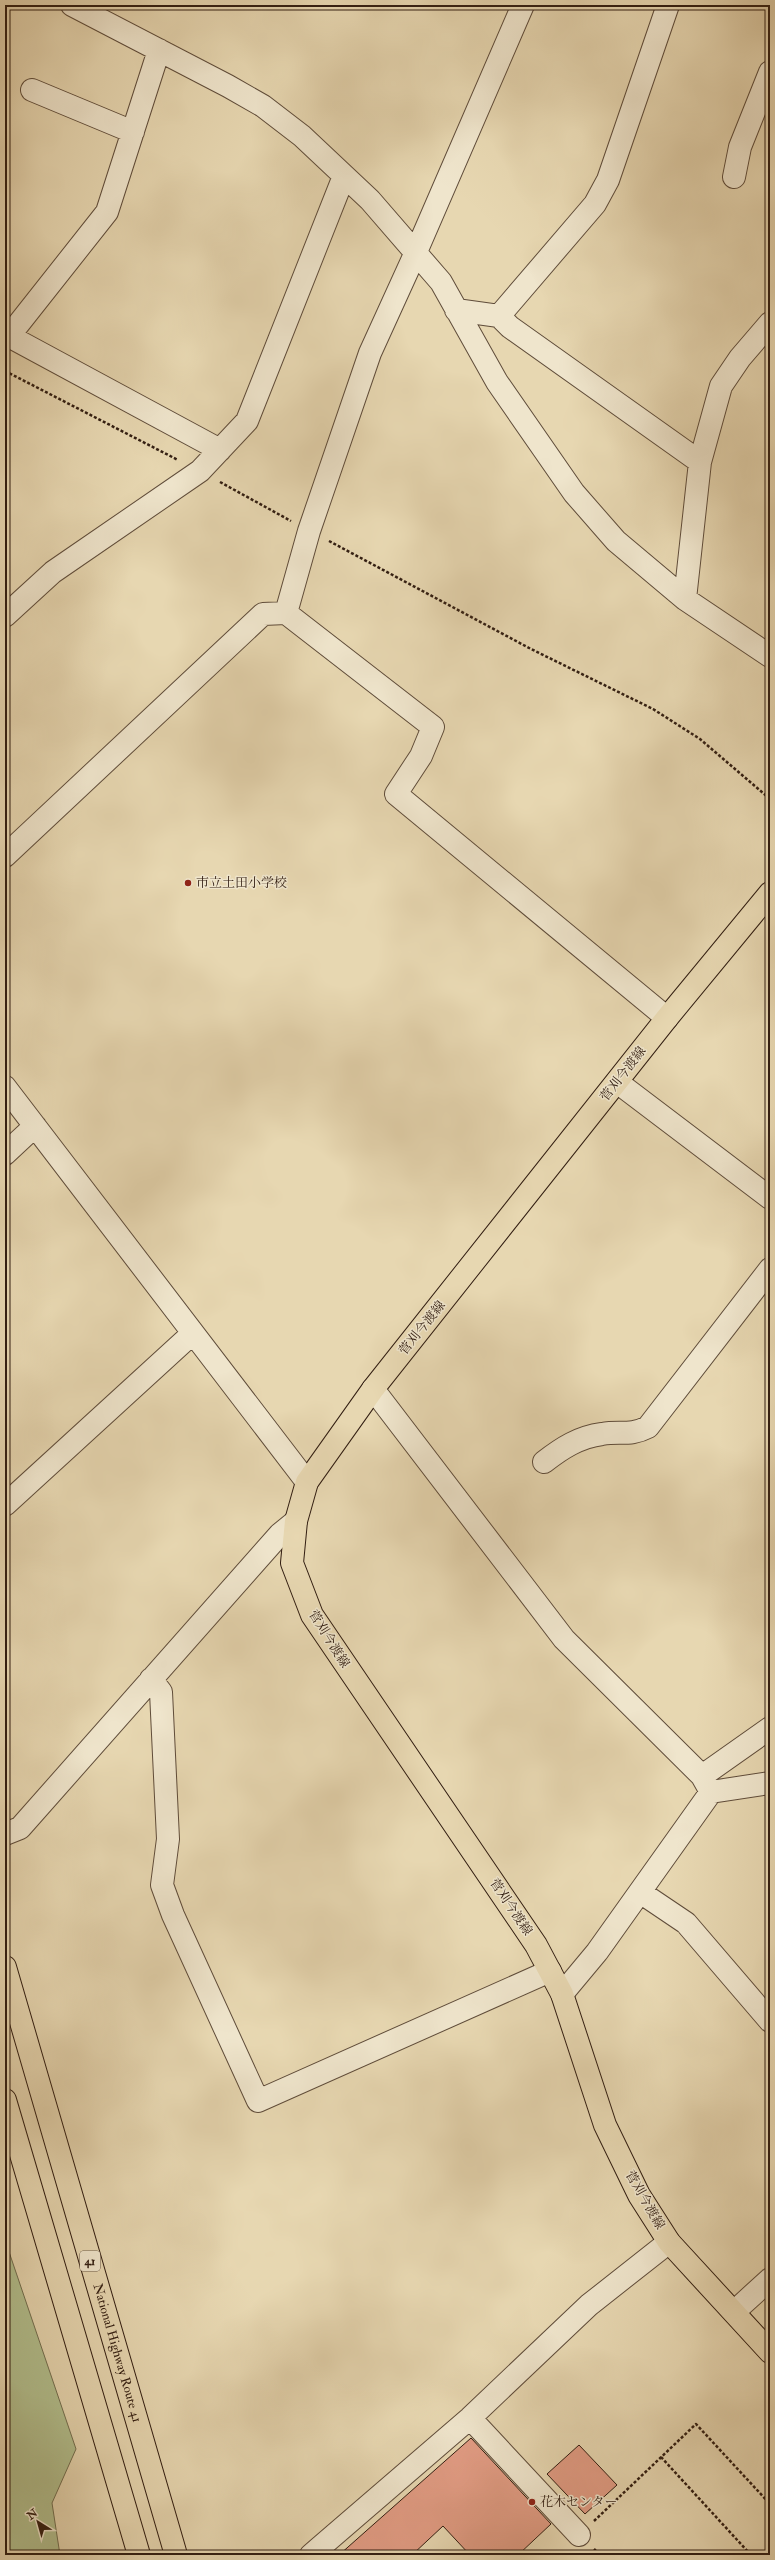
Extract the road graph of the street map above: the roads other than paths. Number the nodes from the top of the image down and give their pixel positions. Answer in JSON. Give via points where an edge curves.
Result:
{"nodes":[{"id":1,"x":72,"y":5,"type":"edge"},
{"id":2,"x":523,"y":5,"type":"edge"},
{"id":3,"x":668,"y":5,"type":"edge"},
{"id":4,"x":159,"y":50,"type":"junction"},
{"id":5,"x":770,"y":72,"type":"edge"},
{"id":6,"x":32,"y":90,"type":"dead end"},
{"id":7,"x":133,"y":132,"type":"junction"},
{"id":8,"x":344,"y":176,"type":"junction"},
{"id":9,"x":734,"y":177,"type":"dead end"},
{"id":10,"x":416,"y":252,"type":"junction"},
{"id":11,"x":456,"y":310,"type":"junction"},
{"id":12,"x":499,"y":316,"type":"junction"},
{"id":13,"x":770,"y":323,"type":"edge"},
{"id":14,"x":7,"y":335,"type":"edge"},
{"id":15,"x":220,"y":450,"type":"junction"},
{"id":16,"x":700,"y":462,"type":"junction"},
{"id":17,"x":685,"y":599,"type":"junction"},
{"id":18,"x":286,"y":613,"type":"junction"},
{"id":19,"x":5,"y":616,"type":"edge"},
{"id":20,"x":770,"y":656,"type":"edge"},
{"id":21,"x":5,"y":856,"type":"edge"},
{"id":22,"x":770,"y":893,"type":"edge"},
{"id":23,"x":668,"y":1018,"type":"junction"},
{"id":24,"x":617,"y":1082,"type":"junction"},
{"id":25,"x":5,"y":1087,"type":"edge"},
{"id":26,"x":35,"y":1126,"type":"junction"},
{"id":27,"x":5,"y":1154,"type":"edge"},
{"id":28,"x":770,"y":1198,"type":"edge"},
{"id":29,"x":770,"y":1269,"type":"edge"},
{"id":30,"x":193,"y":1333,"type":"junction"},
{"id":31,"x":373,"y":1389,"type":"junction"},
{"id":32,"x":544,"y":1462,"type":"dead end"},
{"id":33,"x":307,"y":1482,"type":"junction"},
{"id":34,"x":5,"y":1505,"type":"edge"},
{"id":35,"x":296,"y":1521,"type":"junction"},
{"id":36,"x":151,"y":1679,"type":"junction"},
{"id":37,"x":770,"y":1728,"type":"edge"},
{"id":38,"x":770,"y":1783,"type":"edge"},
{"id":39,"x":707,"y":1784,"type":"junction"},
{"id":40,"x":5,"y":1834,"type":"edge"},
{"id":41,"x":640,"y":1892,"type":"junction"},
{"id":42,"x":5,"y":1967,"type":"edge"},
{"id":43,"x":550,"y":1971,"type":"junction"},
{"id":44,"x":562,"y":1994,"type":"junction"},
{"id":45,"x":770,"y":2021,"type":"edge"},
{"id":46,"x":5,"y":2100,"type":"edge"},
{"id":47,"x":669,"y":2242,"type":"junction"},
{"id":48,"x":770,"y":2279,"type":"edge"},
{"id":49,"x":735,"y":2311,"type":"junction"},
{"id":50,"x":770,"y":2352,"type":"edge"},
{"id":51,"x":470,"y":2418,"type":"junction"},
{"id":52,"x":579,"y":2534,"type":"road end"},
{"id":53,"x":139,"y":2555,"type":"edge"},
{"id":54,"x":176,"y":2555,"type":"edge"},
{"id":55,"x":311,"y":2555,"type":"edge"}],
"edges":[{"from":1,"to":4,"type":"street"},
{"from":2,"to":10,"type":"street"},
{"from":3,"to":12,"type":"street","via":[[608,180],[595,204]]},
{"from":4,"to":7,"type":"street"},
{"from":4,"to":8,"type":"street","via":[[262,106],[302,136]]},
{"from":5,"to":9,"type":"street","via":[[740,147]]},
{"from":6,"to":7,"type":"street"},
{"from":7,"to":14,"type":"street","via":[[107,212]]},
{"from":8,"to":10,"type":"street","via":[[370,200]]},
{"from":8,"to":15,"type":"street","via":[[247,421]]},
{"from":10,"to":11,"type":"street","via":[[441,282]]},
{"from":10,"to":18,"type":"street","via":[[370,353],[309,531]]},
{"from":11,"to":12,"type":"street"},
{"from":11,"to":17,"type":"street","via":[[498,382],[574,493],[616,541]]},
{"from":12,"to":16,"type":"street","via":[[510,327]]},
{"from":13,"to":16,"type":"street","via":[[740,358],[721,386]]},
{"from":14,"to":15,"type":"street"},
{"from":15,"to":19,"type":"street","via":[[200,471],[54,572]]},
{"from":16,"to":17,"type":"street"},
{"from":17,"to":20,"type":"street"},
{"from":18,"to":21,"type":"street","via":[[262,614]]},
{"from":18,"to":23,"type":"street","via":[[433,727],[421,756],[396,794]]},
{"from":22,"to":23,"type":"main road","name":"菅刈今渡線"},
{"from":23,"to":24,"type":"main road","name":"菅刈今渡線"},
{"from":24,"to":28,"type":"street"},
{"from":24,"to":31,"type":"main road","name":"菅刈今渡線"},
{"from":25,"to":26,"type":"street"},
{"from":26,"to":27,"type":"street"},
{"from":26,"to":30,"type":"street"},
{"from":29,"to":32,"type":"street","via":[[648,1427],[636,1433],[602,1434],[568,1444]]},
{"from":30,"to":33,"type":"street"},
{"from":30,"to":34,"type":"street"},
{"from":31,"to":33,"type":"main road","name":"菅刈今渡線"},
{"from":31,"to":39,"type":"street","via":[[564,1639]]},
{"from":33,"to":35,"type":"main road","name":"菅刈今渡線"},
{"from":35,"to":36,"type":"street","via":[[280,1534]]},
{"from":35,"to":43,"type":"main road","name":"菅刈今渡線","via":[[292,1563],[312,1615],[455,1823],[536,1945]]},
{"from":36,"to":40,"type":"street","via":[[20,1828]]},
{"from":36,"to":43,"type":"street","via":[[161,1692],[168,1840],[162,1885],[173,1915],[258,2101]]},
{"from":37,"to":39,"type":"street"},
{"from":38,"to":39,"type":"street"},
{"from":39,"to":41,"type":"street"},
{"from":41,"to":44,"type":"street","via":[[597,1952]]},
{"from":41,"to":45,"type":"street","via":[[686,1923]]},
{"from":42,"to":54,"type":"main road","name":"National Highway Route 41","number":"41"},
{"from":43,"to":44,"type":"main road","name":"菅刈今渡線"},
{"from":44,"to":47,"type":"main road","name":"菅刈今渡線","via":[[605,2126],[640,2194]]},
{"from":46,"to":53,"type":"main road"},
{"from":47,"to":49,"type":"main road","name":"菅刈今渡線"},
{"from":47,"to":51,"type":"street","via":[[589,2305]]},
{"from":48,"to":49,"type":"street"},
{"from":49,"to":50,"type":"main road","name":"菅刈今渡線"},
{"from":51,"to":52,"type":"street"},
{"from":51,"to":55,"type":"street"}]}
